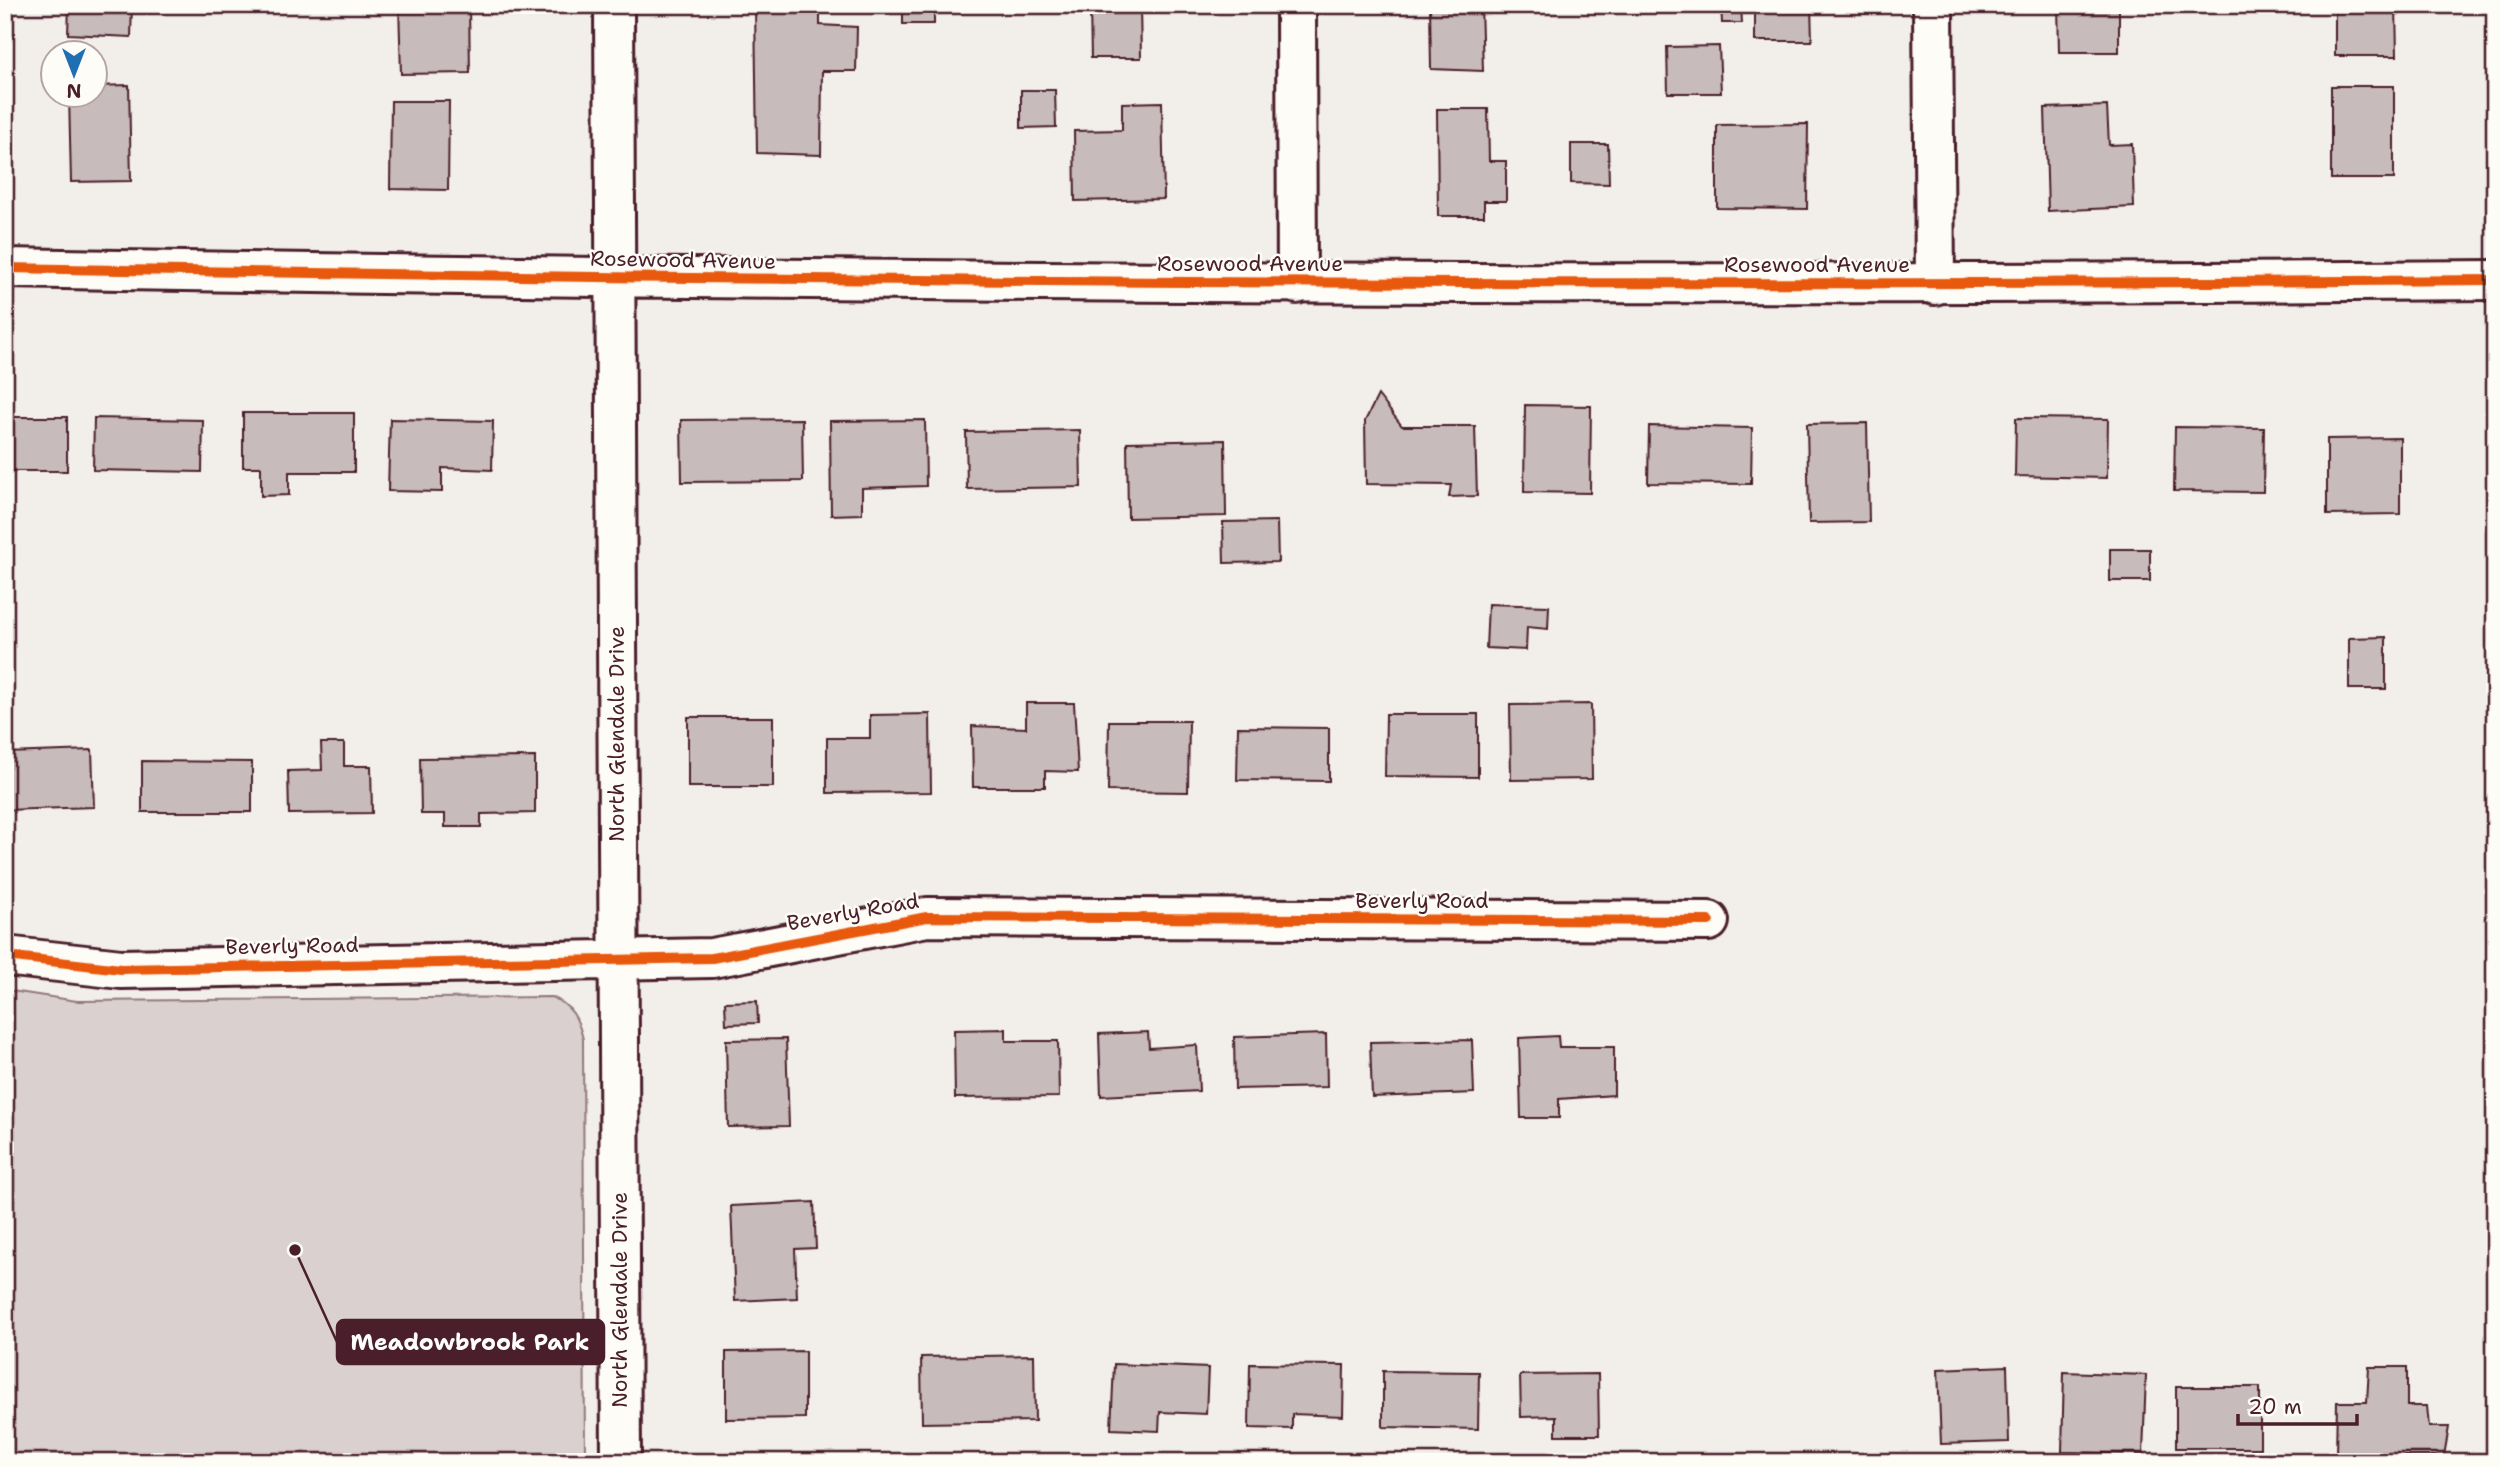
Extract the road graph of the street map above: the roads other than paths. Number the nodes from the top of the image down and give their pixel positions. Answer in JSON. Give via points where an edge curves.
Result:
{"nodes":[{"id":1,"x":614,"y":5,"type":"edge"},
{"id":2,"x":1296,"y":5,"type":"edge"},
{"id":3,"x":1933,"y":5,"type":"edge"},
{"id":4,"x":5,"y":268,"type":"edge"},
{"id":5,"x":617,"y":279,"type":"junction"},
{"id":6,"x":2495,"y":280,"type":"edge"},
{"id":7,"x":1297,"y":284,"type":"junction"},
{"id":8,"x":1935,"y":285,"type":"junction"},
{"id":9,"x":1709,"y":921,"type":"dead end"},
{"id":10,"x":5,"y":956,"type":"edge"},
{"id":11,"x":618,"y":959,"type":"junction"},
{"id":12,"x":621,"y":1462,"type":"edge"}],
"edges":[{"from":1,"to":5,"type":"street","name":"North Glendale Drive"},
{"from":2,"to":7,"type":"street"},
{"from":3,"to":8,"type":"street"},
{"from":4,"to":5,"type":"street","name":"Rosewood Avenue"},
{"from":5,"to":7,"type":"street","name":"Rosewood Avenue"},
{"from":5,"to":11,"type":"street","name":"North Glendale Drive"},
{"from":6,"to":8,"type":"street","name":"Rosewood Avenue"},
{"from":7,"to":8,"type":"street","name":"Rosewood Avenue"},
{"from":9,"to":11,"type":"street","name":"Beverly Road","via":[[927,917],[712,958]]},
{"from":10,"to":11,"type":"street","name":"Beverly Road","via":[[121,969]]},
{"from":11,"to":12,"type":"street","name":"North Glendale Drive"}]}
